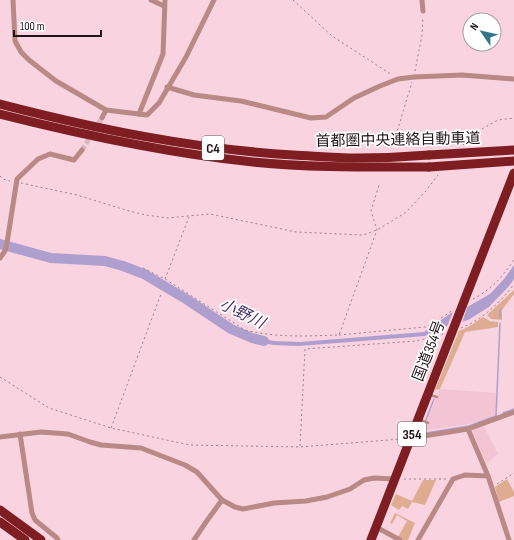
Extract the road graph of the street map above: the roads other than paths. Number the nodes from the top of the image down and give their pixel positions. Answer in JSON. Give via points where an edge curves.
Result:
{"nodes":[{"id":1,"x":13,"y":0,"type":"edge"},
{"id":2,"x":151,"y":0,"type":"edge"},
{"id":3,"x":165,"y":0,"type":"edge"},
{"id":4,"x":214,"y":0,"type":"edge"},
{"id":5,"x":422,"y":0,"type":"edge"},
{"id":6,"x":164,"y":6,"type":"junction"},
{"id":7,"x":423,"y":11,"type":"road end"},
{"id":8,"x":514,"y":79,"type":"edge"},
{"id":9,"x":167,"y":87,"type":"junction"},
{"id":10,"x":0,"y":104,"type":"edge"},
{"id":11,"x":106,"y":110,"type":"junction"},
{"id":12,"x":0,"y":114,"type":"edge"},
{"id":13,"x":139,"y":114,"type":"junction"},
{"id":14,"x":102,"y":118,"type":"tunnel mouth"},
{"id":15,"x":82,"y":150,"type":"tunnel mouth"},
{"id":16,"x":514,"y":150,"type":"edge"},
{"id":17,"x":514,"y":161,"type":"edge"},
{"id":18,"x":514,"y":173,"type":"edge"},
{"id":19,"x":0,"y":258,"type":"edge"},
{"id":20,"x":428,"y":394,"type":"junction"},
{"id":21,"x":438,"y":397,"type":"dead end"},
{"id":22,"x":514,"y":412,"type":"edge"},
{"id":23,"x":418,"y":419,"type":"junction"},
{"id":24,"x":428,"y":423,"type":"dead end"},
{"id":25,"x":468,"y":429,"type":"junction"},
{"id":26,"x":20,"y":434,"type":"junction"},
{"id":27,"x":0,"y":437,"type":"edge"},
{"id":28,"x":411,"y":438,"type":"junction"},
{"id":29,"x":488,"y":476,"type":"junction"},
{"id":30,"x":394,"y":479,"type":"junction"},
{"id":31,"x":222,"y":500,"type":"junction"},
{"id":32,"x":0,"y":510,"type":"edge"},
{"id":33,"x":0,"y":522,"type":"edge"},
{"id":34,"x":376,"y":527,"type":"junction"},
{"id":35,"x":25,"y":540,"type":"edge"},
{"id":36,"x":41,"y":540,"type":"edge"},
{"id":37,"x":58,"y":540,"type":"edge"},
{"id":38,"x":194,"y":540,"type":"edge"},
{"id":39,"x":371,"y":540,"type":"edge"},
{"id":40,"x":400,"y":540,"type":"edge"},
{"id":41,"x":418,"y":540,"type":"edge"},
{"id":42,"x":509,"y":540,"type":"edge"}],
"edges":[{"from":1,"to":11,"type":"street","via":[[15,41],[21,52],[56,82]]},
{"from":2,"to":6,"type":"street"},
{"from":3,"to":6,"type":"street"},
{"from":4,"to":9,"type":"street","via":[[186,57]]},
{"from":5,"to":7,"type":"street"},
{"from":6,"to":13,"type":"street","via":[[163,54]]},
{"from":8,"to":9,"type":"street","via":[[462,75],[398,79],[354,98],[326,117],[311,118],[241,101],[194,95]]},
{"from":9,"to":13,"type":"street","via":[[159,103],[147,115]]},
{"from":10,"to":16,"type":"highway","name":"首都圏中央連絡自動車道","number":"C4","bridge":true,"via":[[138,136],[256,153],[355,158]]},
{"from":11,"to":13,"type":"street"},
{"from":11,"to":14,"type":"street"},
{"from":12,"to":17,"type":"highway","name":"首都圏中央連絡自動車道","number":"C4","bridge":true,"via":[[136,145],[254,162],[354,167],[429,167]]},
{"from":15,"to":19,"type":"street","via":[[74,160],[50,154],[38,159],[21,174],[16,181],[7,243]]},
{"from":18,"to":20,"type":"highway","name":"国道354号","number":"354"},
{"from":20,"to":21,"type":"lane"},
{"from":20,"to":23,"type":"highway","name":"国道354号","number":"354"},
{"from":22,"to":25,"type":"street"},
{"from":23,"to":24,"type":"lane"},
{"from":23,"to":28,"type":"highway","name":"国道354号","number":"354"},
{"from":25,"to":28,"type":"street"},
{"from":25,"to":29,"type":"street"},
{"from":26,"to":27,"type":"street"},
{"from":26,"to":31,"type":"street","via":[[68,434],[101,445],[151,451],[197,472]]},
{"from":26,"to":37,"type":"street","via":[[32,513],[35,520]]},
{"from":28,"to":30,"type":"highway","name":"国道354号","number":"354"},
{"from":29,"to":41,"type":"street","via":[[465,475],[453,479]]},
{"from":29,"to":42,"type":"street"},
{"from":30,"to":31,"type":"street","via":[[364,480],[350,489],[306,501],[243,508]]},
{"from":30,"to":34,"type":"highway","name":"国道354号","number":"354"},
{"from":31,"to":38,"type":"street"},
{"from":32,"to":36,"type":"highway"},
{"from":33,"to":35,"type":"highway"},
{"from":34,"to":39,"type":"highway","name":"国道354号","number":"354"},
{"from":34,"to":40,"type":"street"}]}
